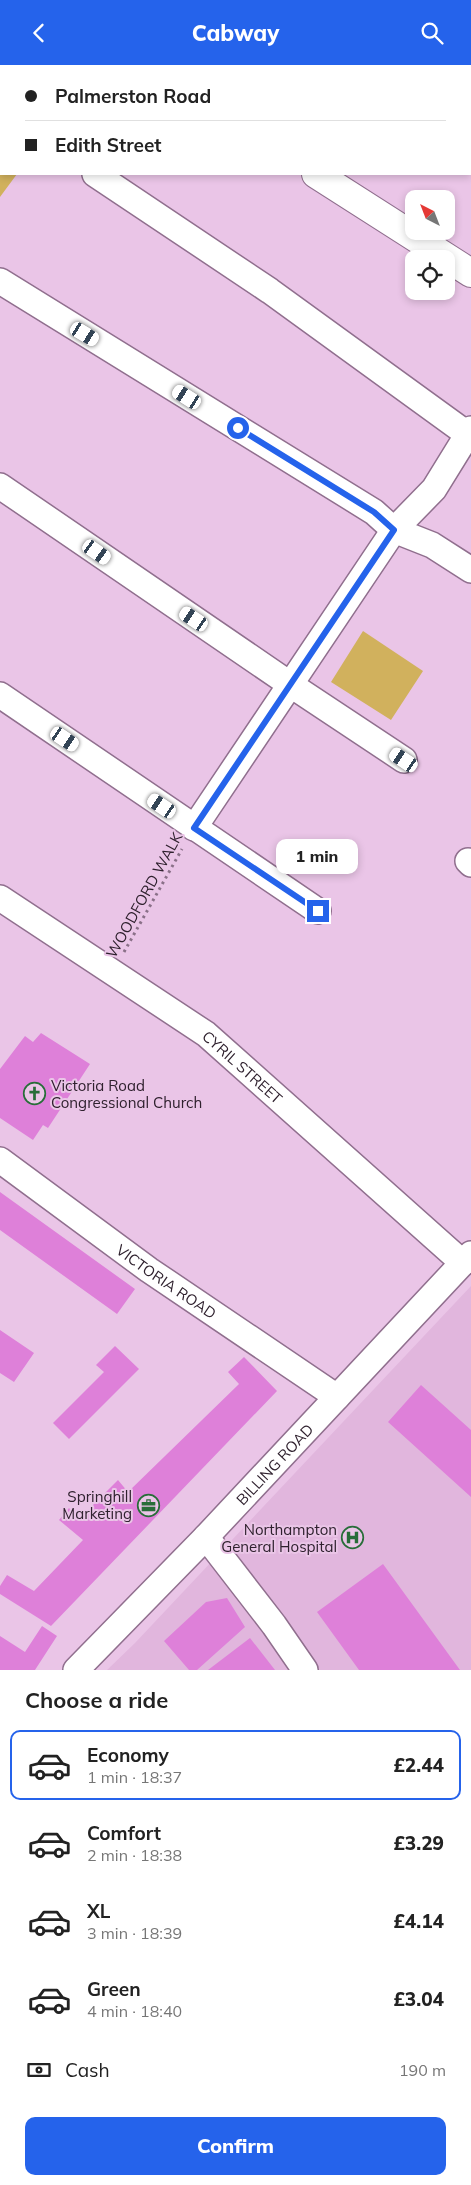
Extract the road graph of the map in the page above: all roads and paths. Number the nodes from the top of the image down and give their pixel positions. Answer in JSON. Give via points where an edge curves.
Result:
{"nodes":[{"id":1,"x":96,"y":175,"type":"edge"},
{"id":2,"x":318,"y":175,"type":"edge"},
{"id":3,"x":471,"y":273,"type":"edge"},
{"id":4,"x":0,"y":281,"type":"edge"},
{"id":5,"x":469,"y":432,"type":"edge"},
{"id":6,"x":0,"y":485,"type":"edge"},
{"id":7,"x":394,"y":530,"type":"junction"},
{"id":8,"x":471,"y":570,"type":"edge"},
{"id":9,"x":291,"y":685,"type":"junction"},
{"id":10,"x":0,"y":695,"type":"edge"},
{"id":11,"x":404,"y":760,"type":"dead end"},
{"id":12,"x":194,"y":828,"type":"junction"},
{"id":13,"x":0,"y":899,"type":"edge"},
{"id":14,"x":318,"y":911,"type":"dead end"},
{"id":15,"x":112,"y":973,"type":"junction"},
{"id":16,"x":0,"y":1160,"type":"edge"},
{"id":17,"x":467,"y":1259,"type":"edge"},
{"id":18,"x":337,"y":1397,"type":"junction"},
{"id":19,"x":206,"y":1537,"type":"junction"},
{"id":20,"x":76,"y":1670,"type":"edge"},
{"id":21,"x":305,"y":1670,"type":"edge"}],
"edges":[{"from":1,"to":5,"type":"street","via":[[270,291]]},
{"from":2,"to":3,"type":"main road"},
{"from":4,"to":7,"type":"street","via":[[374,512]]},
{"from":5,"to":7,"type":"street","via":[[434,489]]},
{"from":6,"to":9,"type":"street"},
{"from":7,"to":8,"type":"street","via":[[432,545]]},
{"from":7,"to":9,"type":"street"},
{"from":9,"to":11,"type":"street"},
{"from":9,"to":12,"type":"street"},
{"from":10,"to":12,"type":"street"},
{"from":12,"to":14,"type":"street"},
{"from":12,"to":15,"type":"path","name":"WOODFORD WALK"},
{"from":13,"to":15,"type":"street","name":"CYRIL STREET"},
{"from":15,"to":17,"type":"street","name":"CYRIL STREET","via":[[206,1034]]},
{"from":16,"to":18,"type":"street","name":"VICTORIA ROAD","via":[[149,1270]]},
{"from":17,"to":18,"type":"street","name":"BILLING ROAD"},
{"from":18,"to":19,"type":"street","name":"BILLING ROAD"},
{"from":19,"to":20,"type":"street","name":"BILLING ROAD"},
{"from":19,"to":21,"type":"street"}]}
